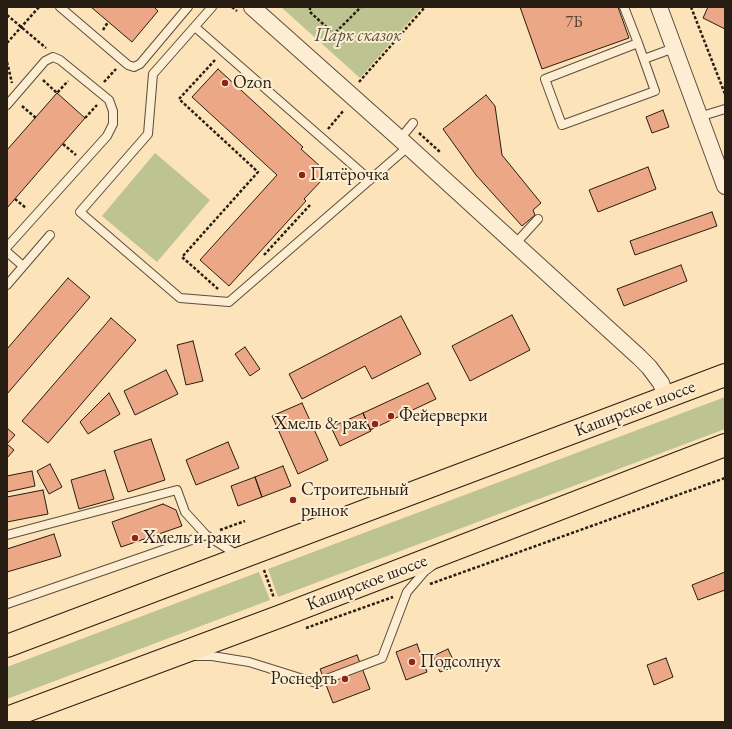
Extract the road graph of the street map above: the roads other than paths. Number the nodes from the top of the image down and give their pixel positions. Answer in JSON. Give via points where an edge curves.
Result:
{"nodes":[{"id":1,"x":60,"y":7,"type":"edge"},
{"id":2,"x":188,"y":7,"type":"edge"},
{"id":3,"x":212,"y":7,"type":"edge"},
{"id":4,"x":252,"y":7,"type":"edge"},
{"id":5,"x":624,"y":7,"type":"edge"},
{"id":6,"x":659,"y":7,"type":"edge"},
{"id":7,"x":195,"y":27,"type":"junction"},
{"id":8,"x":638,"y":43,"type":"junction"},
{"id":9,"x":674,"y":48,"type":"junction"},
{"id":10,"x":644,"y":59,"type":"junction"},
{"id":11,"x":7,"y":105,"type":"edge"},
{"id":12,"x":725,"y":109,"type":"edge"},
{"id":13,"x":699,"y":117,"type":"junction"},
{"id":14,"x":413,"y":123,"type":"dead end"},
{"id":15,"x":404,"y":142,"type":"junction"},
{"id":16,"x":723,"y":176,"type":"edge"},
{"id":17,"x":370,"y":180,"type":"junction"},
{"id":18,"x":538,"y":218,"type":"dead end"},
{"id":19,"x":50,"y":235,"type":"dead end"},
{"id":20,"x":515,"y":244,"type":"junction"},
{"id":21,"x":7,"y":247,"type":"edge"},
{"id":22,"x":7,"y":252,"type":"edge"},
{"id":23,"x":23,"y":266,"type":"junction"},
{"id":24,"x":7,"y":285,"type":"edge"},
{"id":25,"x":725,"y":375,"type":"edge"},
{"id":26,"x":666,"y":397,"type":"junction"},
{"id":27,"x":725,"y":445,"type":"edge"},
{"id":28,"x":7,"y":535,"type":"edge"},
{"id":29,"x":206,"y":535,"type":"junction"},
{"id":30,"x":452,"y":551,"type":"junction"},
{"id":31,"x":242,"y":558,"type":"junction"},
{"id":32,"x":7,"y":604,"type":"edge"},
{"id":33,"x":7,"y":646,"type":"edge"},
{"id":34,"x":174,"y":657,"type":"junction"},
{"id":35,"x":7,"y":718,"type":"edge"}],
"edges":[{"from":1,"to":2,"type":"lane","via":[[128,65],[134,67],[140,64]]},
{"from":3,"to":7,"type":"lane"},
{"from":4,"to":15,"type":"street","via":[[348,100]]},
{"from":5,"to":8,"type":"lane"},
{"from":6,"to":9,"type":"street"},
{"from":7,"to":17,"type":"lane"},
{"from":7,"to":17,"type":"lane","via":[[153,74],[148,134],[80,212],[180,298],[229,302]]},
{"from":8,"to":10,"type":"lane"},
{"from":8,"to":10,"type":"lane","via":[[545,80],[562,125],[655,91]]},
{"from":9,"to":10,"type":"lane"},
{"from":9,"to":13,"type":"street"},
{"from":11,"to":21,"type":"lane","via":[[45,61],[53,57],[109,100],[113,111],[112,124],[107,136]]},
{"from":12,"to":13,"type":"lane"},
{"from":13,"to":16,"type":"street"},
{"from":14,"to":15,"type":"lane"},
{"from":15,"to":17,"type":"lane"},
{"from":15,"to":20,"type":"street"},
{"from":18,"to":20,"type":"lane"},
{"from":19,"to":23,"type":"lane"},
{"from":20,"to":26,"type":"street","via":[[649,367],[661,383]]},
{"from":22,"to":23,"type":"lane"},
{"from":23,"to":24,"type":"lane"},
{"from":25,"to":26,"type":"highway","name":"Каширское шоссе"},
{"from":26,"to":31,"type":"highway","name":"Каширское шоссе"},
{"from":27,"to":30,"type":"highway","name":"Каширское шоссе"},
{"from":28,"to":29,"type":"lane","via":[[177,490],[185,512]]},
{"from":29,"to":31,"type":"lane"},
{"from":29,"to":32,"type":"lane"},
{"from":30,"to":34,"type":"highway","name":"Каширское шоссе"},
{"from":30,"to":34,"type":"lane","via":[[425,571],[407,592],[382,658],[316,683],[249,662],[212,656]]},
{"from":31,"to":33,"type":"highway","name":"Каширское шоссе"},
{"from":34,"to":35,"type":"highway","name":"Каширское шоссе"}]}
